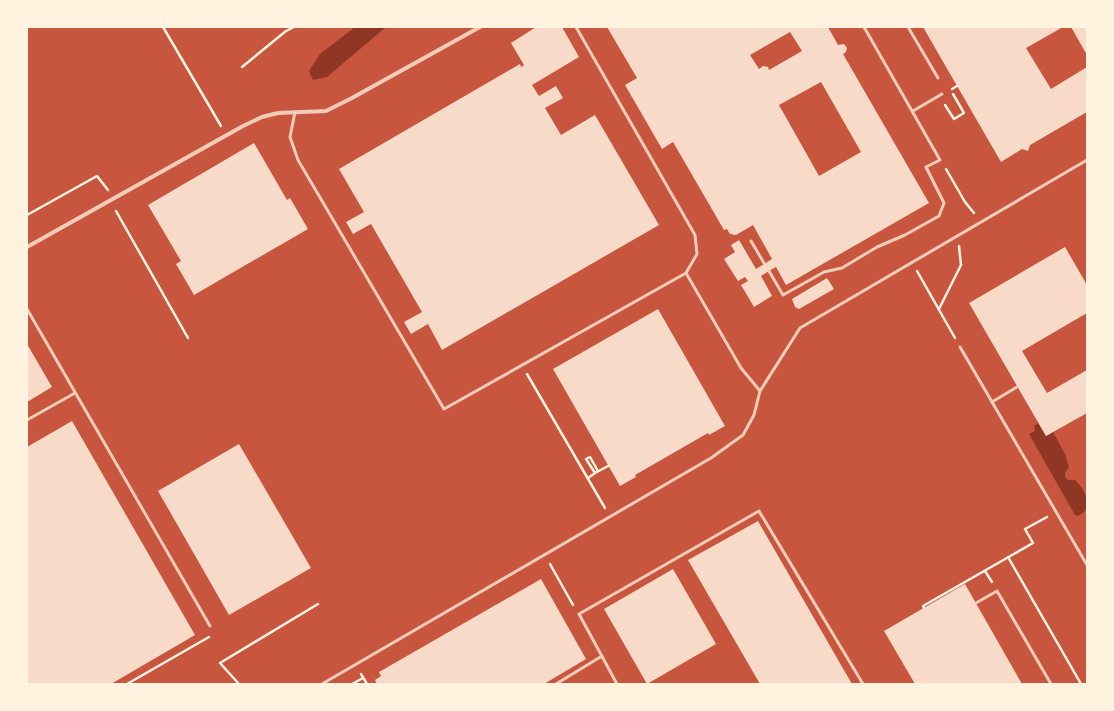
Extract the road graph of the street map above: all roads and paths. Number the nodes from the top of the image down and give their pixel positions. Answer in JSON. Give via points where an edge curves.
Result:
{"nodes":[{"id":1,"x":163,"y":27,"type":"edge"},
{"id":2,"x":294,"y":27,"type":"edge"},
{"id":3,"x":480,"y":27,"type":"edge"},
{"id":4,"x":576,"y":27,"type":"edge"},
{"id":5,"x":864,"y":27,"type":"edge"},
{"id":6,"x":908,"y":27,"type":"edge"},
{"id":7,"x":242,"y":67,"type":"dead end"},
{"id":8,"x":938,"y":78,"type":"dead end"},
{"id":9,"x":951,"y":90,"type":"dead end"},
{"id":10,"x":941,"y":95,"type":"joint"},
{"id":11,"x":913,"y":111,"type":"junction"},
{"id":12,"x":295,"y":112,"type":"junction"},
{"id":13,"x":226,"y":135,"type":"junction"},
{"id":14,"x":940,"y":160,"type":"junction"},
{"id":15,"x":1087,"y":160,"type":"edge"},
{"id":16,"x":112,"y":198,"type":"junction"},
{"id":17,"x":27,"y":215,"type":"edge"},
{"id":18,"x":981,"y":222,"type":"junction"},
{"id":19,"x":955,"y":238,"type":"junction"},
{"id":20,"x":752,"y":241,"type":"dead end"},
{"id":21,"x":27,"y":247,"type":"edge"},
{"id":22,"x":764,"y":263,"type":"dead end"},
{"id":23,"x":916,"y":269,"type":"dead end"},
{"id":24,"x":769,"y":271,"type":"dead end"},
{"id":25,"x":686,"y":273,"type":"junction"},
{"id":26,"x":27,"y":309,"type":"edge"},
{"id":27,"x":939,"y":310,"type":"junction"},
{"id":28,"x":188,"y":338,"type":"dead end"},
{"id":29,"x":960,"y":347,"type":"joint"},
{"id":30,"x":522,"y":366,"type":"junction"},
{"id":31,"x":1017,"y":387,"type":"dead end"},
{"id":32,"x":760,"y":391,"type":"junction"},
{"id":33,"x":74,"y":393,"type":"junction"},
{"id":34,"x":992,"y":402,"type":"junction"},
{"id":35,"x":27,"y":420,"type":"edge"},
{"id":36,"x":608,"y":466,"type":"dead end"},
{"id":37,"x":594,"y":474,"type":"junction"},
{"id":38,"x":588,"y":478,"type":"junction"},
{"id":39,"x":1056,"y":511,"type":"junction"},
{"id":40,"x":610,"y":517,"type":"junction"},
{"id":41,"x":1008,"y":557,"type":"junction"},
{"id":42,"x":1087,"y":565,"type":"edge"},
{"id":43,"x":557,"y":576,"type":"dead end"},
{"id":44,"x":572,"y":602,"type":"dead end"},
{"id":45,"x":976,"y":603,"type":"dead end"},
{"id":46,"x":318,"y":604,"type":"dead end"},
{"id":47,"x":924,"y":608,"type":"dead end"},
{"id":48,"x":210,"y":626,"type":"joint"},
{"id":49,"x":602,"y":656,"type":"junction"},
{"id":50,"x":363,"y":678,"type":"dead end"},
{"id":51,"x":127,"y":684,"type":"edge"},
{"id":52,"x":239,"y":684,"type":"edge"},
{"id":53,"x":322,"y":684,"type":"edge"},
{"id":54,"x":352,"y":684,"type":"edge"},
{"id":55,"x":556,"y":684,"type":"edge"},
{"id":56,"x":617,"y":684,"type":"edge"},
{"id":57,"x":863,"y":684,"type":"edge"},
{"id":58,"x":1052,"y":684,"type":"edge"},
{"id":59,"x":1081,"y":684,"type":"edge"}],
"edges":[{"from":1,"to":13,"type":"path"},
{"from":2,"to":7,"type":"path"},
{"from":3,"to":12,"type":"street","via":[[326,111]]},
{"from":4,"to":25,"type":"lane","via":[[695,235],[698,254]]},
{"from":5,"to":11,"type":"lane"},
{"from":6,"to":8,"type":"lane"},
{"from":9,"to":10,"type":"path","via":[[964,113],[954,119]]},
{"from":10,"to":11,"type":"lane"},
{"from":11,"to":14,"type":"lane"},
{"from":12,"to":13,"type":"street","via":[[262,117]]},
{"from":12,"to":30,"type":"lane","via":[[290,137],[298,160],[444,409]]},
{"from":13,"to":16,"type":"street"},
{"from":14,"to":18,"type":"path","via":[[965,202]]},
{"from":14,"to":24,"type":"lane","via":[[926,168],[944,203],[940,216],[842,268],[824,272],[783,295]]},
{"from":15,"to":18,"type":"lane"},
{"from":16,"to":17,"type":"path","via":[[96,176]]},
{"from":16,"to":21,"type":"street"},
{"from":16,"to":28,"type":"path"},
{"from":18,"to":19,"type":"lane"},
{"from":19,"to":27,"type":"path","via":[[961,248],[961,265]]},
{"from":19,"to":32,"type":"lane","via":[[800,328]]},
{"from":20,"to":22,"type":"lane"},
{"from":23,"to":27,"type":"path"},
{"from":25,"to":30,"type":"lane"},
{"from":25,"to":32,"type":"lane","via":[[742,368]]},
{"from":26,"to":33,"type":"lane"},
{"from":27,"to":29,"type":"path"},
{"from":29,"to":34,"type":"lane"},
{"from":30,"to":38,"type":"path"},
{"from":31,"to":34,"type":"lane"},
{"from":32,"to":40,"type":"lane","via":[[754,415],[743,435],[711,458]]},
{"from":33,"to":35,"type":"lane"},
{"from":33,"to":48,"type":"lane"},
{"from":34,"to":39,"type":"lane"},
{"from":36,"to":37,"type":"path"},
{"from":37,"to":37,"type":"path","via":[[598,471],[590,457],[586,459]]},
{"from":37,"to":38,"type":"path"},
{"from":38,"to":40,"type":"path"},
{"from":39,"to":41,"type":"path","via":[[1025,529],[1033,543]]},
{"from":39,"to":42,"type":"lane"},
{"from":40,"to":53,"type":"lane"},
{"from":41,"to":47,"type":"path","via":[[923,606]]},
{"from":41,"to":59,"type":"path"},
{"from":43,"to":44,"type":"path"},
{"from":45,"to":58,"type":"lane","via":[[997,591]]},
{"from":46,"to":52,"type":"path","via":[[220,663]]},
{"from":48,"to":51,"type":"path","via":[[209,638]]},
{"from":49,"to":55,"type":"lane"},
{"from":49,"to":56,"type":"lane"},
{"from":49,"to":57,"type":"lane","via":[[579,614],[759,511]]},
{"from":50,"to":54,"type":"path"}]}
